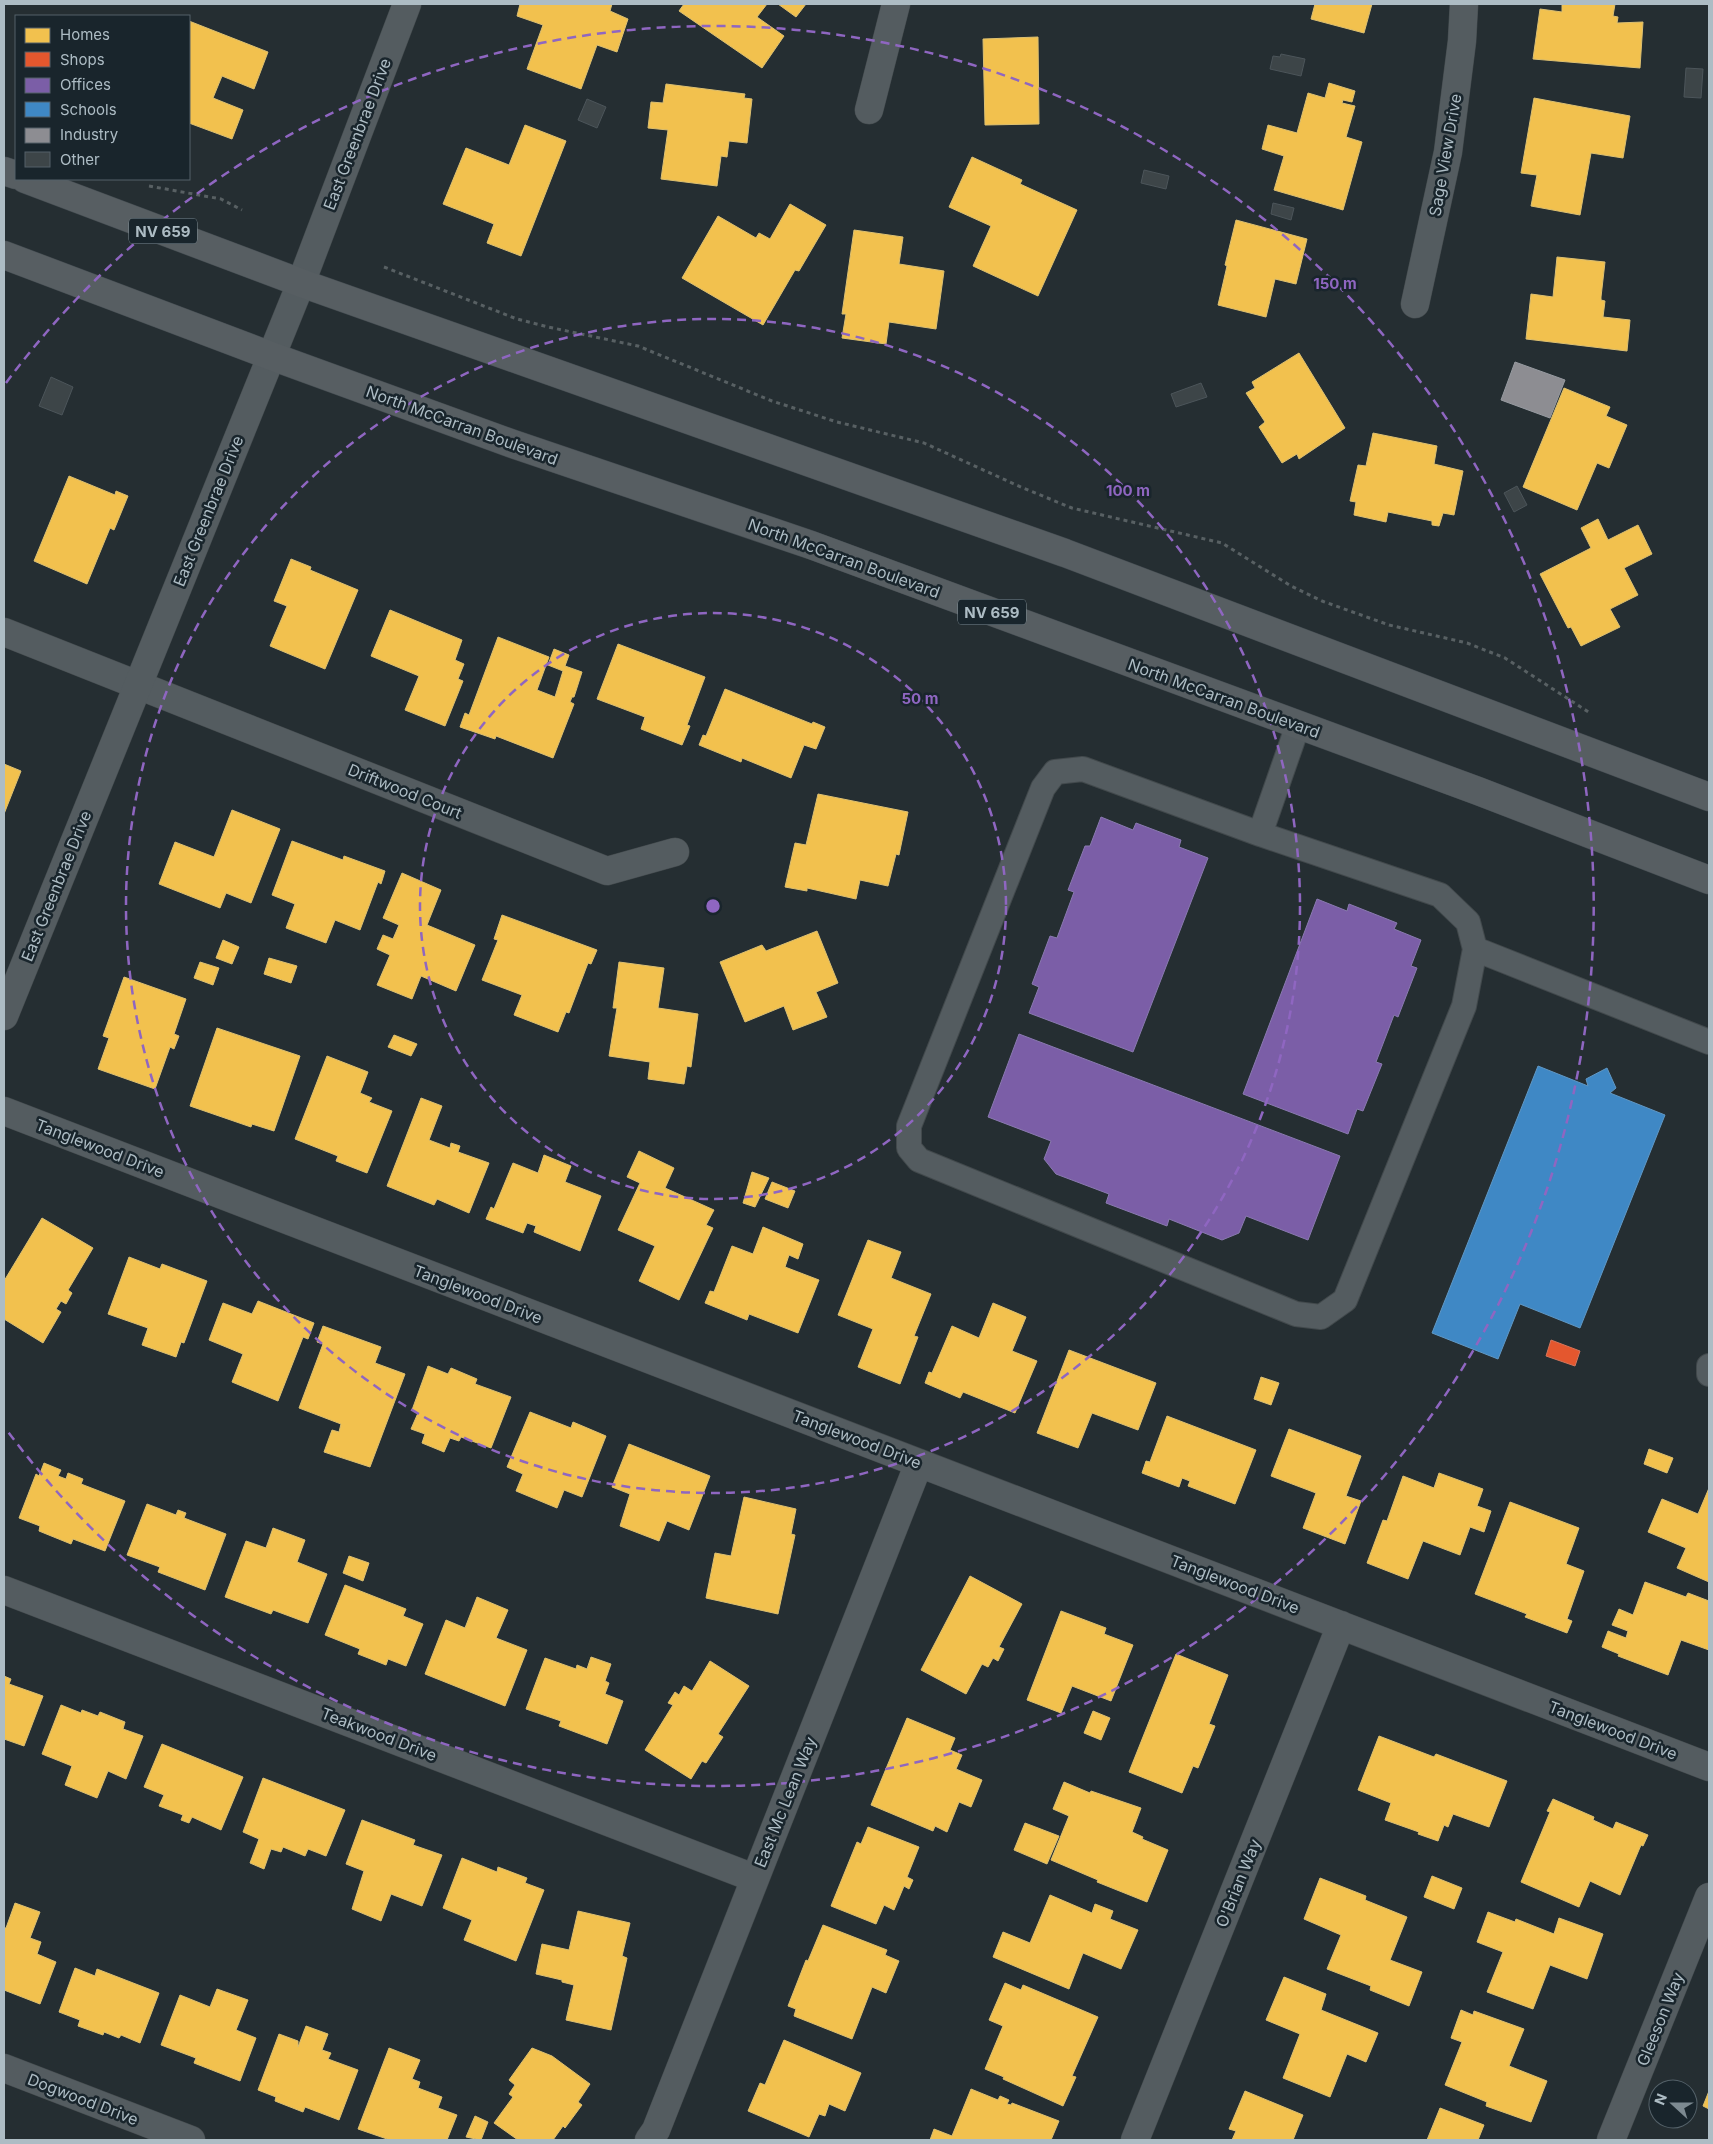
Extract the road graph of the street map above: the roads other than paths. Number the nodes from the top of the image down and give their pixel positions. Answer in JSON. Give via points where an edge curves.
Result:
{"nodes":[{"id":1,"x":407,"y":4,"type":"edge"},
{"id":2,"x":896,"y":4,"type":"edge"},
{"id":3,"x":1464,"y":4,"type":"edge"},
{"id":4,"x":870,"y":110,"type":"dead end"},
{"id":5,"x":28,"y":180,"type":"edge"},
{"id":6,"x":4,"y":256,"type":"edge"},
{"id":7,"x":301,"y":283,"type":"junction"},
{"id":8,"x":1415,"y":304,"type":"dead end"},
{"id":9,"x":271,"y":356,"type":"junction"},
{"id":10,"x":4,"y":632,"type":"edge"},
{"id":11,"x":137,"y":684,"type":"junction"},
{"id":12,"x":1298,"y":725,"type":"junction"},
{"id":13,"x":1709,"y":797,"type":"edge"},
{"id":14,"x":1260,"y":834,"type":"junction"},
{"id":15,"x":675,"y":852,"type":"dead end"},
{"id":16,"x":1709,"y":880,"type":"edge"},
{"id":17,"x":1475,"y":949,"type":"junction"},
{"id":18,"x":4,"y":1016,"type":"edge"},
{"id":19,"x":1709,"y":1042,"type":"edge"},
{"id":20,"x":4,"y":1111,"type":"edge"},
{"id":21,"x":1709,"y":1366,"type":"edge"},
{"id":22,"x":1709,"y":1374,"type":"edge"},
{"id":23,"x":919,"y":1463,"type":"junction"},
{"id":24,"x":4,"y":1590,"type":"edge"},
{"id":25,"x":1341,"y":1625,"type":"junction"},
{"id":26,"x":1709,"y":1767,"type":"edge"},
{"id":27,"x":754,"y":1878,"type":"junction"},
{"id":28,"x":1709,"y":1897,"type":"edge"},
{"id":29,"x":4,"y":2068,"type":"edge"},
{"id":30,"x":191,"y":2140,"type":"edge"},
{"id":31,"x":649,"y":2140,"type":"edge"},
{"id":32,"x":1135,"y":2140,"type":"edge"},
{"id":33,"x":1611,"y":2140,"type":"edge"}],
"edges":[{"from":1,"to":7,"type":"street","name":"East Greenbrae Drive"},
{"from":2,"to":4,"type":"street"},
{"from":3,"to":8,"type":"street","name":"Sage View Drive","via":[[1448,152]]},
{"from":5,"to":7,"type":"main road","number":"NV 659"},
{"from":6,"to":9,"type":"main road","name":"North McCarran Boulevard","number":"NV 659"},
{"from":7,"to":9,"type":"street","name":"East Greenbrae Drive"},
{"from":7,"to":13,"type":"main road","number":"NV 659","via":[[1065,553]]},
{"from":9,"to":11,"type":"street","name":"East Greenbrae Drive"},
{"from":9,"to":12,"type":"main road","name":"North McCarran Boulevard","number":"NV 659","via":[[512,444],[812,545]]},
{"from":10,"to":11,"type":"street","name":"Driftwood Court"},
{"from":11,"to":15,"type":"street","name":"Driftwood Court","via":[[607,871]]},
{"from":11,"to":18,"type":"street","name":"East Greenbrae Drive"},
{"from":12,"to":14,"type":"lane"},
{"from":12,"to":16,"type":"main road","name":"North McCarran Boulevard","number":"NV 659"},
{"from":14,"to":17,"type":"lane","via":[[1440,896],[1468,922]]},
{"from":14,"to":17,"type":"lane","via":[[1083,769],[1055,772],[1043,788],[909,1126],[909,1148],[919,1160],[1296,1314],[1321,1317],[1345,1300],[1464,1006]]},
{"from":17,"to":19,"type":"lane"},
{"from":20,"to":23,"type":"street","name":"Tanglewood Drive"},
{"from":21,"to":22,"type":"lane"},
{"from":23,"to":25,"type":"street","name":"Tanglewood Drive"},
{"from":23,"to":27,"type":"street","name":"East Mc Lean Way"},
{"from":24,"to":27,"type":"street","name":"Teakwood Drive"},
{"from":25,"to":26,"type":"street","name":"Tanglewood Drive"},
{"from":25,"to":32,"type":"street","name":"O'Brian Way"},
{"from":27,"to":31,"type":"street","name":"East Mc Lean Way"},
{"from":28,"to":33,"type":"street","name":"Gleeson Way"},
{"from":29,"to":30,"type":"street","name":"Dogwood Drive"}]}
